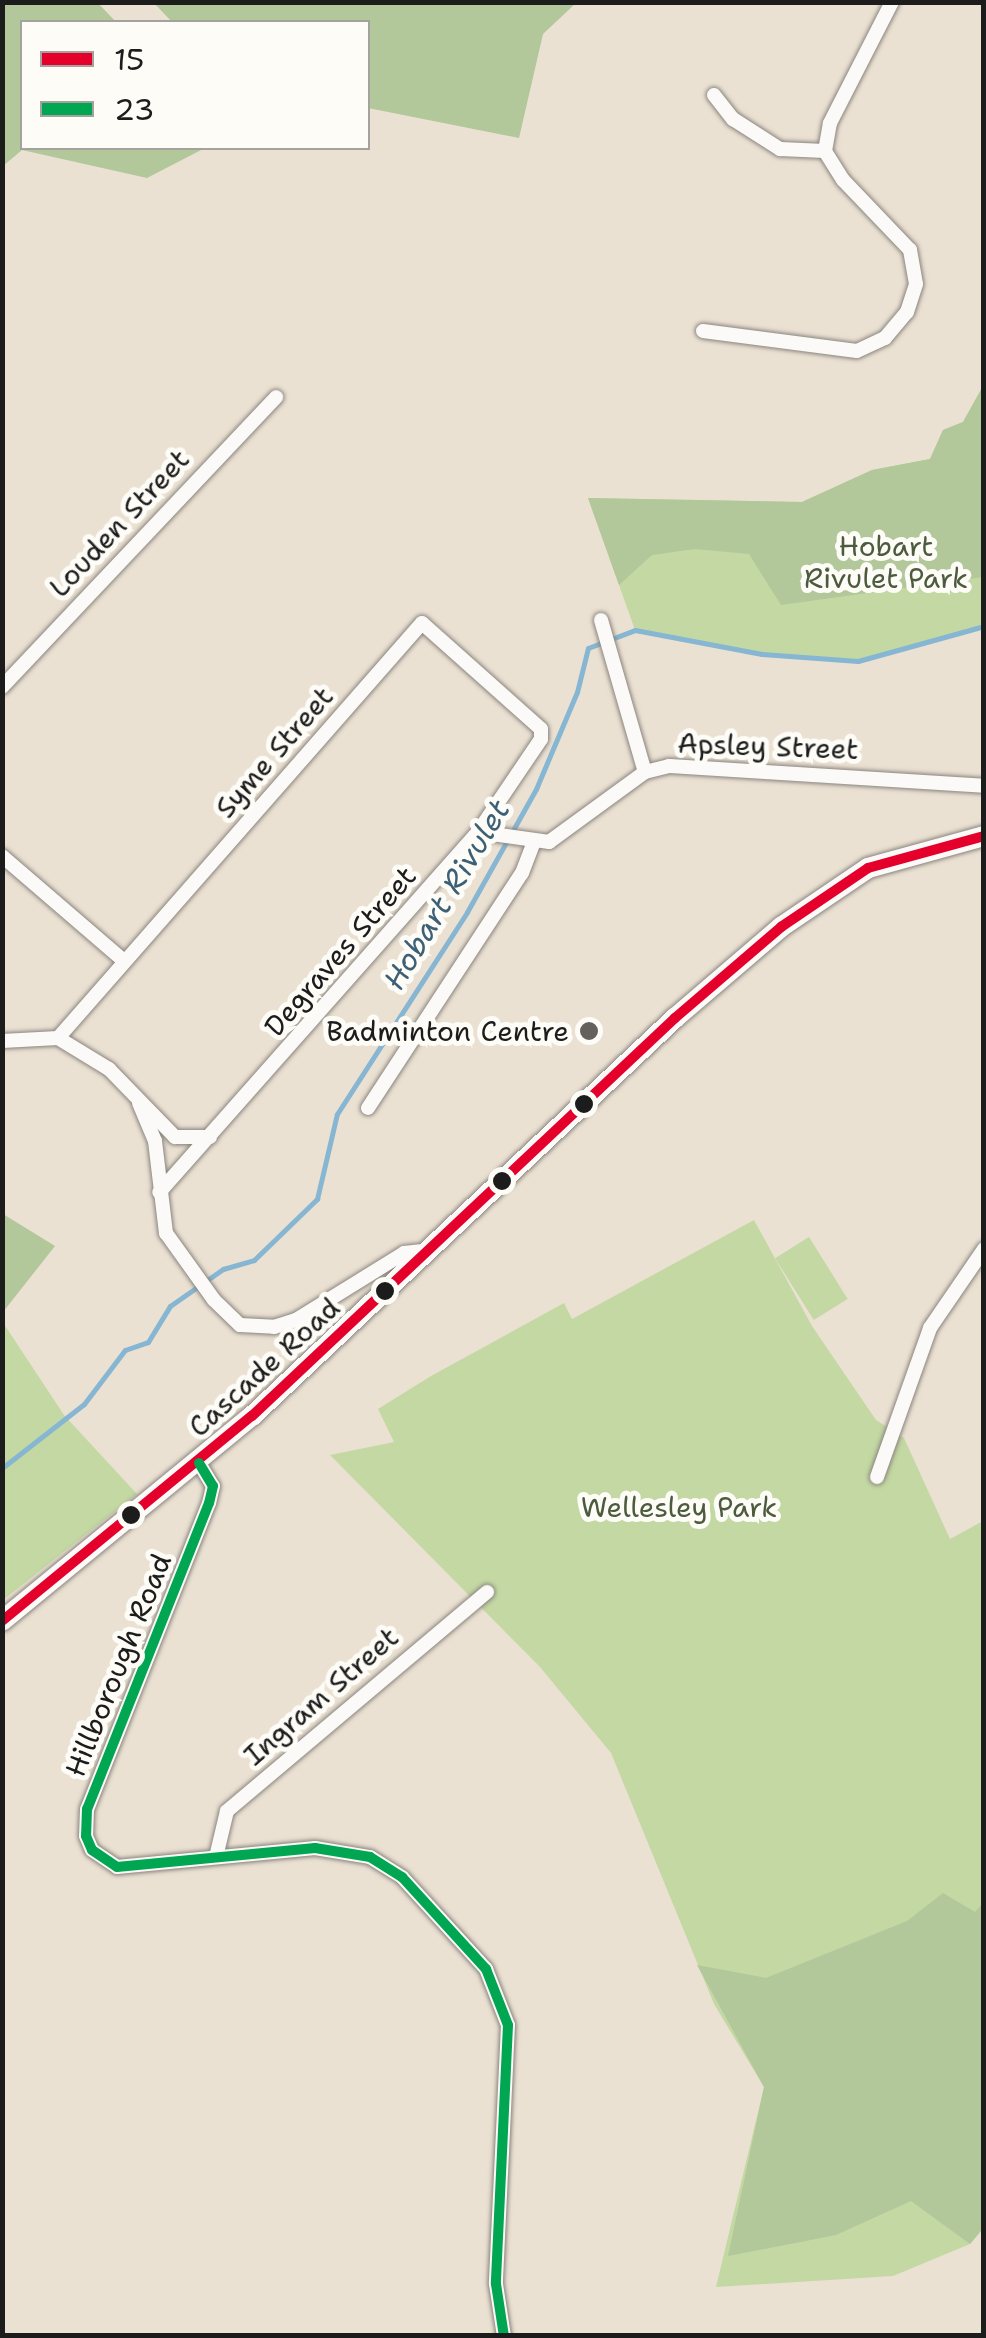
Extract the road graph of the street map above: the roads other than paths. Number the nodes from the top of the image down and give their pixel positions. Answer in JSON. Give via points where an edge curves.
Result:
{"nodes":[{"id":1,"x":892,"y":2,"type":"edge"},
{"id":2,"x":714,"y":95,"type":"dead end"},
{"id":3,"x":825,"y":152,"type":"junction"},
{"id":4,"x":703,"y":331,"type":"dead end"},
{"id":5,"x":276,"y":397,"type":"dead end"},
{"id":6,"x":603,"y":626,"type":"dead end"},
{"id":7,"x":2,"y":687,"type":"edge"},
{"id":8,"x":542,"y":732,"type":"joint"},
{"id":9,"x":645,"y":772,"type":"junction"},
{"id":10,"x":984,"y":782,"type":"edge"},
{"id":11,"x":478,"y":832,"type":"junction"},
{"id":12,"x":984,"y":836,"type":"edge"},
{"id":13,"x":533,"y":844,"type":"junction"},
{"id":14,"x":2,"y":856,"type":"edge"},
{"id":15,"x":124,"y":960,"type":"junction"},
{"id":16,"x":58,"y":1038,"type":"junction"},
{"id":17,"x":2,"y":1041,"type":"edge"},
{"id":18,"x":140,"y":1103,"type":"junction"},
{"id":19,"x":368,"y":1108,"type":"dead end"},
{"id":20,"x":210,"y":1137,"type":"junction"},
{"id":21,"x":160,"y":1192,"type":"junction"},
{"id":22,"x":984,"y":1249,"type":"edge"},
{"id":23,"x":432,"y":1250,"type":"junction"},
{"id":24,"x":199,"y":1464,"type":"junction"},
{"id":25,"x":877,"y":1477,"type":"dead end"},
{"id":26,"x":487,"y":1592,"type":"dead end"},
{"id":27,"x":2,"y":1621,"type":"edge"},
{"id":28,"x":216,"y":1857,"type":"junction"},
{"id":29,"x":504,"y":2336,"type":"edge"}],
"edges":[{"from":1,"to":3,"type":"street","via":[[830,123]]},
{"from":2,"to":3,"type":"street","via":[[733,119],[780,150]]},
{"from":3,"to":4,"type":"street","via":[[910,250],[916,284],[907,312],[885,338],[857,352]]},
{"from":5,"to":7,"type":"street","name":"Louden Street"},
{"from":6,"to":9,"type":"street"},
{"from":8,"to":11,"type":"street","name":"Degraves Street"},
{"from":8,"to":15,"type":"street","name":"Syme Street","via":[[422,623]]},
{"from":9,"to":10,"type":"street","name":"Apsley Street","via":[[668,766]]},
{"from":9,"to":13,"type":"street","name":"Apsley Street","via":[[563,835]]},
{"from":11,"to":13,"type":"street"},
{"from":11,"to":20,"type":"street","name":"Degraves Street"},
{"from":12,"to":23,"type":"street","name":"Cascade Road","via":[[884,860],[822,895],[705,990]]},
{"from":13,"to":19,"type":"street","via":[[522,873]]},
{"from":14,"to":15,"type":"street"},
{"from":15,"to":16,"type":"street","name":"Syme Street"},
{"from":16,"to":17,"type":"street"},
{"from":16,"to":18,"type":"street","via":[[109,1069]]},
{"from":18,"to":20,"type":"street","via":[[175,1137]]},
{"from":18,"to":21,"type":"street","via":[[155,1141]]},
{"from":20,"to":21,"type":"street","name":"Degraves Street"},
{"from":21,"to":23,"type":"street","via":[[166,1233],[214,1300],[240,1324],[274,1327],[328,1304],[404,1253]]},
{"from":22,"to":25,"type":"street","via":[[930,1328]]},
{"from":23,"to":24,"type":"street","name":"Cascade Road"},
{"from":24,"to":27,"type":"street","name":"Cascade Road"},
{"from":24,"to":28,"type":"street","name":"Hillborough Road","via":[[213,1486],[209,1503],[84,1825],[92,1850],[117,1867]]},
{"from":26,"to":28,"type":"street","name":"Ingram Street","via":[[227,1810]]},
{"from":28,"to":29,"type":"street","name":"Hillborough Road","via":[[315,1848],[370,1857],[414,1889],[496,1986],[508,2026],[496,2284]]}]}
